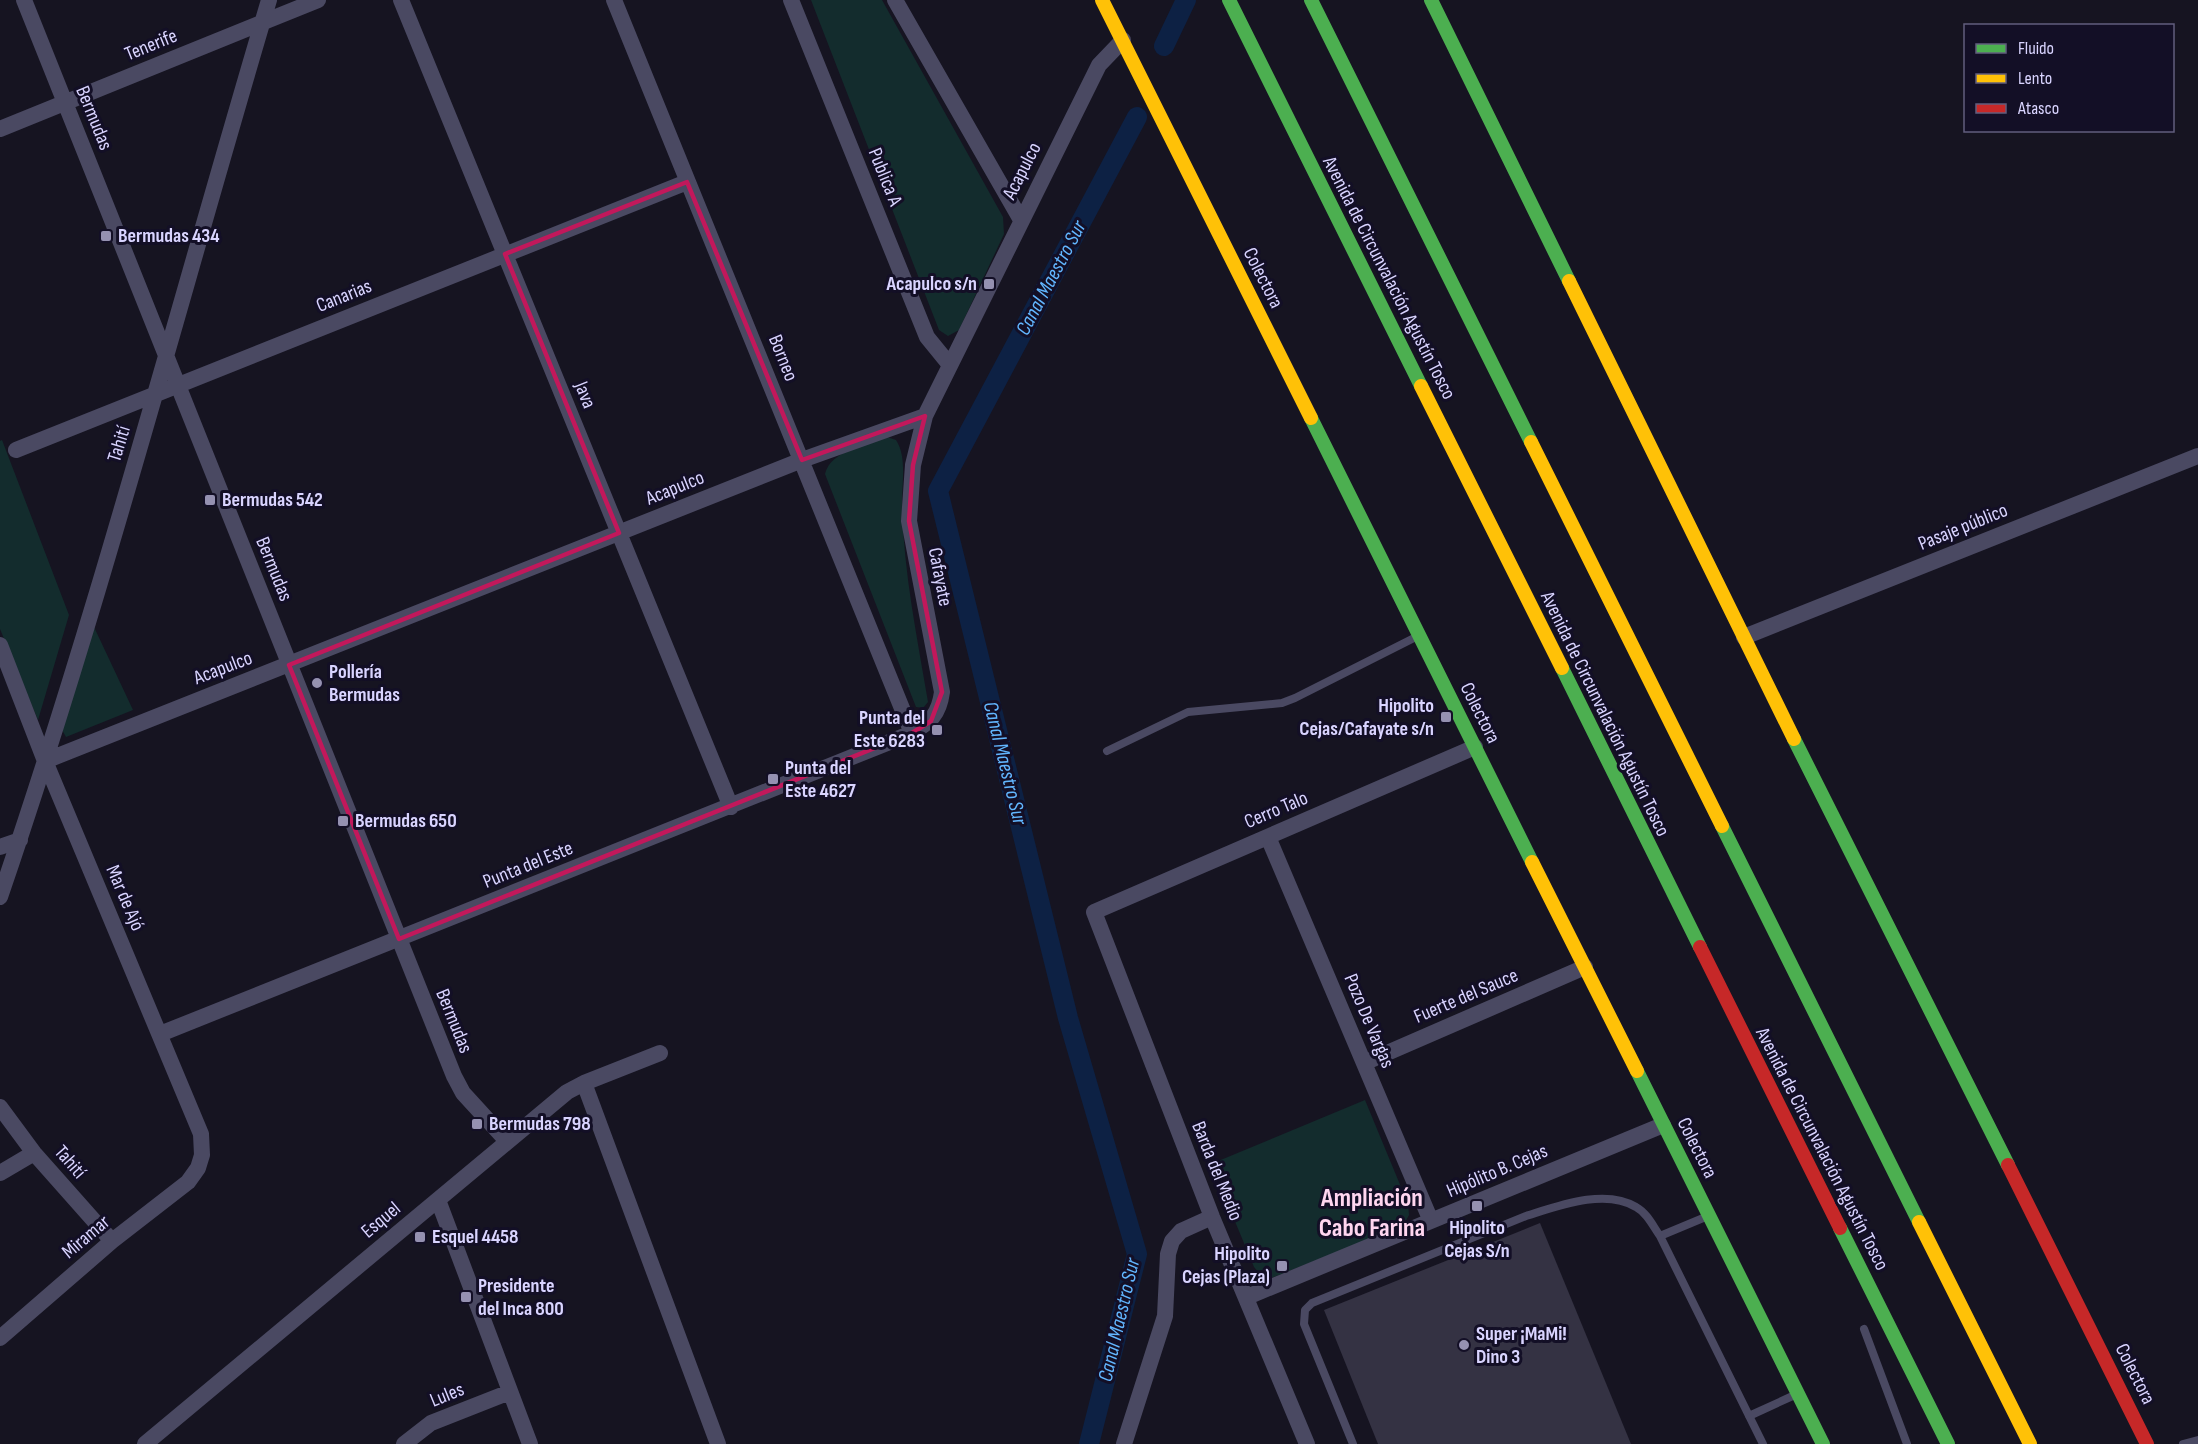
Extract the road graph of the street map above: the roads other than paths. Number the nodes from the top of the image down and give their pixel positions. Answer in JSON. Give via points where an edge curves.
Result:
{"nodes":[{"id":1,"x":24,"y":0,"type":"edge"},
{"id":2,"x":268,"y":0,"type":"edge"},
{"id":3,"x":318,"y":0,"type":"edge"},
{"id":4,"x":401,"y":0,"type":"edge"},
{"id":5,"x":614,"y":0,"type":"edge"},
{"id":6,"x":791,"y":0,"type":"edge"},
{"id":7,"x":895,"y":0,"type":"edge"},
{"id":8,"x":1102,"y":0,"type":"edge"},
{"id":9,"x":1229,"y":0,"type":"edge"},
{"id":10,"x":1311,"y":0,"type":"edge"},
{"id":11,"x":1431,"y":0,"type":"edge"},
{"id":12,"x":262,"y":23,"type":"junction"},
{"id":13,"x":1123,"y":39,"type":"junction"},
{"id":14,"x":65,"y":103,"type":"junction"},
{"id":15,"x":0,"y":129,"type":"edge"},
{"id":16,"x":687,"y":182,"type":"junction"},
{"id":17,"x":1021,"y":220,"type":"junction"},
{"id":18,"x":505,"y":254,"type":"junction"},
{"id":19,"x":167,"y":359,"type":"junction"},
{"id":20,"x":949,"y":364,"type":"junction"},
{"id":21,"x":178,"y":385,"type":"junction"},
{"id":22,"x":157,"y":393,"type":"junction"},
{"id":23,"x":925,"y":416,"type":"junction"},
{"id":24,"x":16,"y":450,"type":"dead end"},
{"id":25,"x":2198,"y":456,"type":"edge"},
{"id":26,"x":802,"y":460,"type":"junction"},
{"id":27,"x":619,"y":533,"type":"junction"},
{"id":28,"x":1419,"y":635,"type":"junction"},
{"id":29,"x":1744,"y":636,"type":"junction"},
{"id":30,"x":0,"y":647,"type":"edge"},
{"id":31,"x":289,"y":665,"type":"junction"},
{"id":32,"x":912,"y":734,"type":"junction"},
{"id":33,"x":1475,"y":747,"type":"junction"},
{"id":34,"x":1107,"y":752,"type":"dead end"},
{"id":35,"x":45,"y":761,"type":"junction"},
{"id":36,"x":730,"y":807,"type":"junction"},
{"id":37,"x":1268,"y":837,"type":"junction"},
{"id":38,"x":20,"y":840,"type":"junction"},
{"id":39,"x":0,"y":847,"type":"edge"},
{"id":40,"x":0,"y":897,"type":"edge"},
{"id":41,"x":1094,"y":912,"type":"joint"},
{"id":42,"x":399,"y":939,"type":"junction"},
{"id":43,"x":1585,"y":968,"type":"junction"},
{"id":44,"x":160,"y":1034,"type":"junction"},
{"id":45,"x":660,"y":1053,"type":"dead end"},
{"id":46,"x":1364,"y":1063,"type":"junction"},
{"id":47,"x":584,"y":1083,"type":"junction"},
{"id":48,"x":0,"y":1107,"type":"edge"},
{"id":49,"x":1663,"y":1125,"type":"junction"},
{"id":50,"x":507,"y":1141,"type":"junction"},
{"id":51,"x":34,"y":1153,"type":"junction"},
{"id":52,"x":198,"y":1168,"type":"joint"},
{"id":53,"x":0,"y":1173,"type":"edge"},
{"id":54,"x":438,"y":1200,"type":"junction"},
{"id":55,"x":1709,"y":1216,"type":"junction"},
{"id":56,"x":1212,"y":1217,"type":"junction"},
{"id":57,"x":1431,"y":1221,"type":"junction"},
{"id":58,"x":1660,"y":1236,"type":"junction"},
{"id":59,"x":112,"y":1241,"type":"junction"},
{"id":60,"x":1247,"y":1297,"type":"junction"},
{"id":61,"x":1959,"y":1303,"type":"junction"},
{"id":62,"x":1864,"y":1329,"type":"dead end"},
{"id":63,"x":0,"y":1338,"type":"edge"},
{"id":64,"x":2019,"y":1391,"type":"dead end"},
{"id":65,"x":510,"y":1392,"type":"junction"},
{"id":66,"x":1797,"y":1394,"type":"junction"},
{"id":67,"x":1749,"y":1416,"type":"junction"},
{"id":68,"x":2198,"y":1440,"type":"edge"},
{"id":69,"x":145,"y":1444,"type":"edge"},
{"id":70,"x":404,"y":1444,"type":"edge"},
{"id":71,"x":530,"y":1444,"type":"edge"},
{"id":72,"x":718,"y":1444,"type":"edge"},
{"id":73,"x":1124,"y":1444,"type":"edge"},
{"id":74,"x":1307,"y":1444,"type":"edge"},
{"id":75,"x":1353,"y":1444,"type":"edge"},
{"id":76,"x":1762,"y":1444,"type":"edge"},
{"id":77,"x":1822,"y":1444,"type":"edge"},
{"id":78,"x":1907,"y":1444,"type":"edge"},
{"id":79,"x":1948,"y":1444,"type":"edge"},
{"id":80,"x":2030,"y":1444,"type":"edge"},
{"id":81,"x":2148,"y":1444,"type":"edge"},
{"id":82,"x":2183,"y":1444,"type":"edge"}],
"edges":[{"from":1,"to":14,"type":"street","name":"Bermudas"},
{"from":2,"to":12,"type":"street","name":"Tahití"},
{"from":3,"to":12,"type":"street","name":"Tenerife"},
{"from":4,"to":18,"type":"street","name":"Java"},
{"from":5,"to":16,"type":"street","name":"Borneo"},
{"from":6,"to":20,"type":"street","name":"Publica A","via":[[927,337]]},
{"from":7,"to":17,"type":"street"},
{"from":8,"to":13,"type":"main road","name":"Colectora"},
{"from":9,"to":79,"type":"main road","name":"Avenida de Circunvalación Agustín Tosco"},
{"from":10,"to":61,"type":"main road"},
{"from":11,"to":29,"type":"main road","name":"Colectora"},
{"from":12,"to":14,"type":"street","name":"Tenerife"},
{"from":12,"to":19,"type":"street","name":"Tahití"},
{"from":13,"to":17,"type":"street","name":"Acapulco","via":[[1099,65]]},
{"from":13,"to":28,"type":"main road","name":"Colectora"},
{"from":14,"to":15,"type":"street","name":"Tenerife"},
{"from":14,"to":19,"type":"street","name":"Bermudas"},
{"from":16,"to":18,"type":"street","name":"Canarias"},
{"from":16,"to":26,"type":"street","name":"Borneo"},
{"from":17,"to":20,"type":"street","name":"Acapulco"},
{"from":18,"to":21,"type":"street","name":"Canarias"},
{"from":18,"to":27,"type":"street","name":"Java"},
{"from":19,"to":21,"type":"street","name":"Bermudas"},
{"from":19,"to":22,"type":"street","name":"Tahití"},
{"from":20,"to":23,"type":"street","name":"Acapulco"},
{"from":21,"to":22,"type":"street","name":"Canarias"},
{"from":21,"to":31,"type":"street","name":"Bermudas"},
{"from":22,"to":24,"type":"street","name":"Canarias"},
{"from":22,"to":35,"type":"street","name":"Tahití"},
{"from":23,"to":26,"type":"street","name":"Acapulco"},
{"from":23,"to":32,"type":"street","name":"Cafayate","via":[[913,465],[909,521],[942,692],[940,709],[932,721]]},
{"from":25,"to":29,"type":"street","name":"Pasaje público"},
{"from":26,"to":27,"type":"street","name":"Acapulco"},
{"from":26,"to":32,"type":"street","name":"Borneo"},
{"from":27,"to":31,"type":"street","name":"Acapulco"},
{"from":27,"to":36,"type":"street","name":"Java"},
{"from":28,"to":33,"type":"main road","name":"Colectora"},
{"from":28,"to":34,"type":"lane","via":[[1282,703],[1188,712]]},
{"from":29,"to":81,"type":"main road","name":"Colectora"},
{"from":30,"to":35,"type":"street","name":"Mar de Ajó"},
{"from":31,"to":35,"type":"street","name":"Acapulco"},
{"from":31,"to":42,"type":"street","name":"Bermudas"},
{"from":32,"to":36,"type":"street","name":"Punta del Este"},
{"from":33,"to":37,"type":"street","name":"Cerro Talo"},
{"from":33,"to":43,"type":"main road","name":"Colectora"},
{"from":35,"to":38,"type":"street","name":"Tahití"},
{"from":35,"to":44,"type":"street","name":"Mar de Ajó"},
{"from":36,"to":42,"type":"street","name":"Punta del Este"},
{"from":37,"to":41,"type":"street","name":"Cerro Talo"},
{"from":37,"to":46,"type":"street","name":"Pozo De Vargas"},
{"from":38,"to":39,"type":"street"},
{"from":38,"to":40,"type":"street","name":"Tahití"},
{"from":41,"to":56,"type":"street","name":"Barda del Medio"},
{"from":42,"to":44,"type":"street","name":"Punta del Este"},
{"from":42,"to":50,"type":"street","name":"Bermudas","via":[[463,1093]]},
{"from":43,"to":46,"type":"street","name":"Fuerte del Sauce"},
{"from":43,"to":49,"type":"main road","name":"Colectora"},
{"from":44,"to":52,"type":"street","name":"Mar de Ajó","via":[[201,1134]]},
{"from":45,"to":47,"type":"street","name":"Esquel"},
{"from":46,"to":57,"type":"street","name":"Pozo De Vargas"},
{"from":47,"to":50,"type":"street","name":"Esquel","via":[[567,1092]]},
{"from":47,"to":72,"type":"street"},
{"from":48,"to":51,"type":"street","name":"Tahití"},
{"from":49,"to":55,"type":"main road","name":"Colectora"},
{"from":49,"to":57,"type":"street","name":"Hipólito B. Cejas"},
{"from":50,"to":54,"type":"street","name":"Esquel"},
{"from":51,"to":53,"type":"street"},
{"from":51,"to":59,"type":"street","name":"Tahití"},
{"from":52,"to":59,"type":"street","name":"Miramar","via":[[188,1182]]},
{"from":54,"to":65,"type":"street"},
{"from":54,"to":69,"type":"street","name":"Esquel"},
{"from":55,"to":58,"type":"lane"},
{"from":55,"to":66,"type":"main road","name":"Colectora"},
{"from":56,"to":60,"type":"street","name":"Barda del Medio"},
{"from":56,"to":73,"type":"street","via":[[1181,1232],[1172,1241],[1165,1316]]},
{"from":57,"to":60,"type":"street","name":"Hipólito B. Cejas"},
{"from":58,"to":67,"type":"lane"},
{"from":58,"to":75,"type":"lane","via":[[1646,1215],[1624,1202],[1600,1199],[1562,1205],[1312,1303],[1305,1310],[1304,1324]]},
{"from":59,"to":63,"type":"street","name":"Miramar"},
{"from":60,"to":74,"type":"street","name":"Barda del Medio"},
{"from":61,"to":64,"type":"main road"},
{"from":61,"to":80,"type":"main road"},
{"from":62,"to":78,"type":"lane"},
{"from":65,"to":70,"type":"street","name":"Lules","via":[[431,1423]]},
{"from":65,"to":71,"type":"street"},
{"from":66,"to":67,"type":"lane"},
{"from":66,"to":77,"type":"main road","name":"Colectora"},
{"from":67,"to":76,"type":"lane"},
{"from":68,"to":82,"type":"lane"}]}
